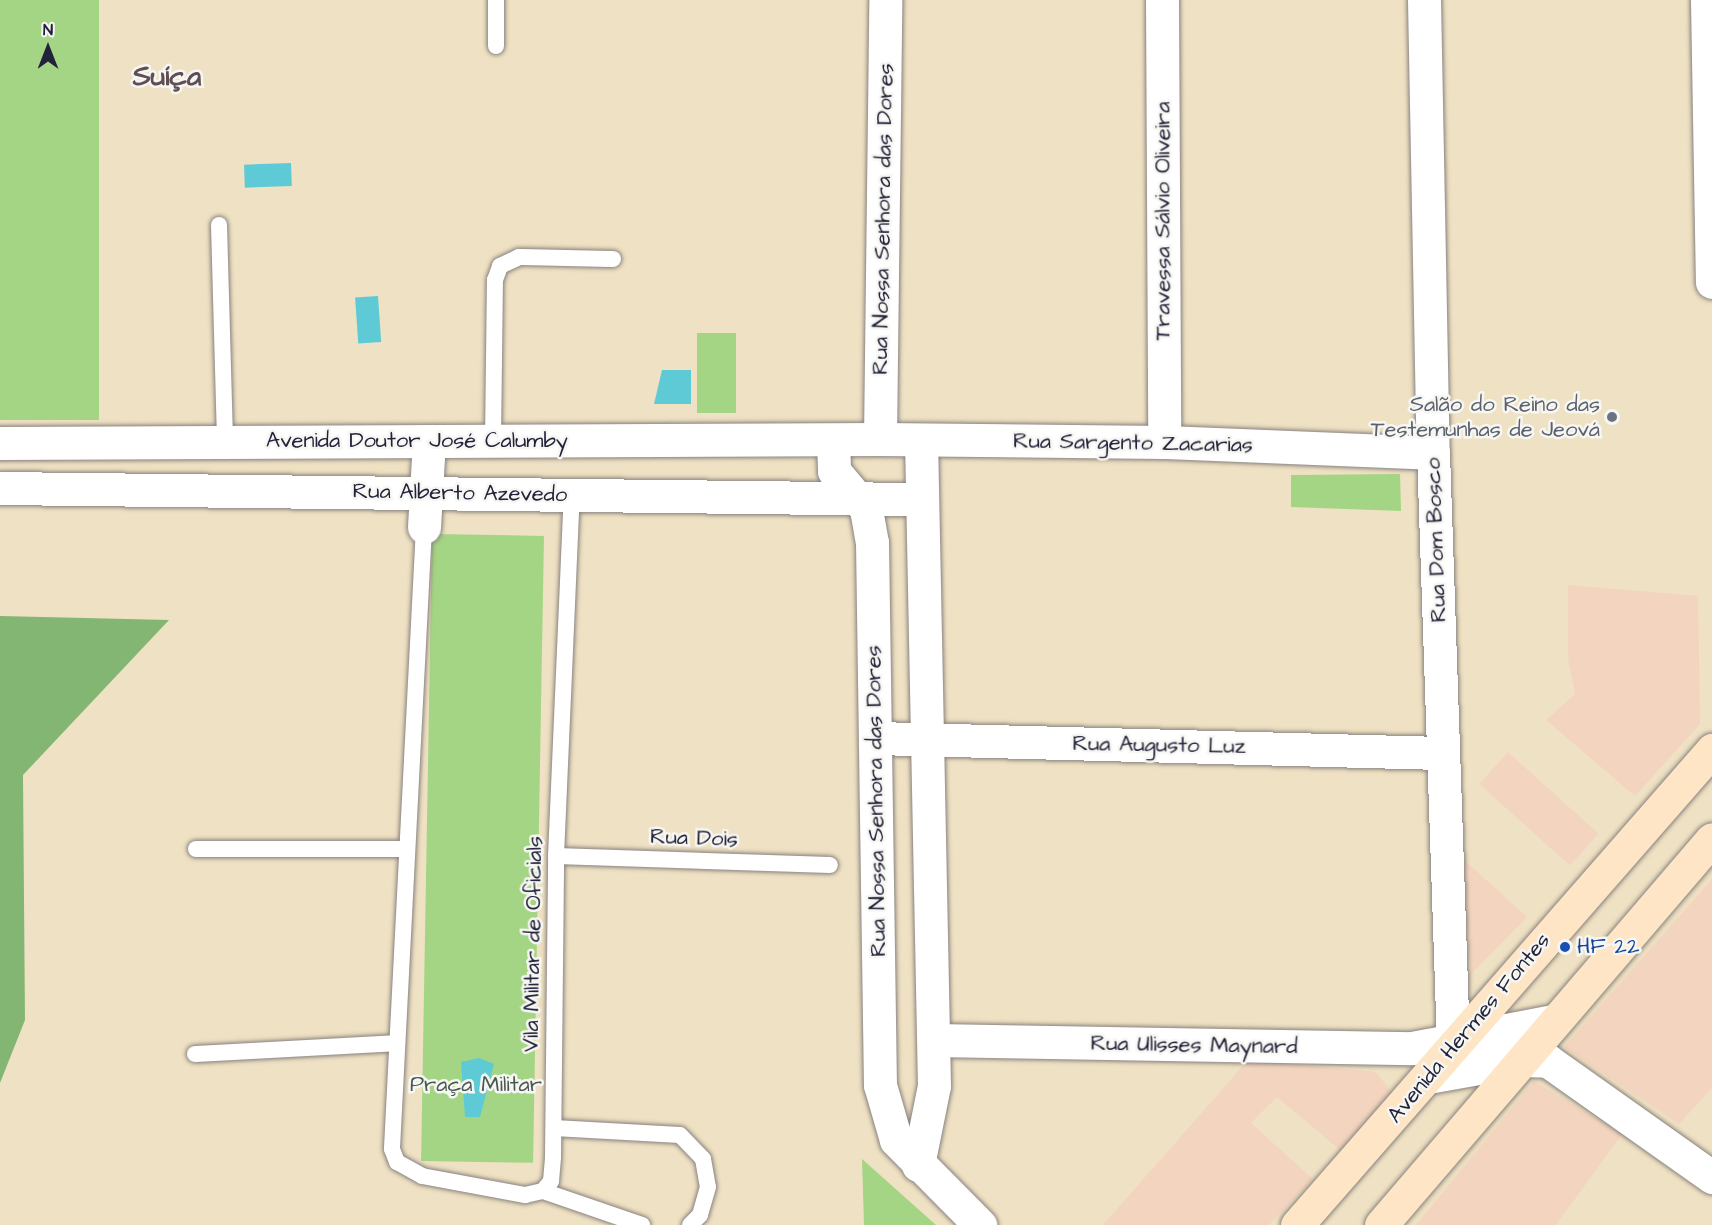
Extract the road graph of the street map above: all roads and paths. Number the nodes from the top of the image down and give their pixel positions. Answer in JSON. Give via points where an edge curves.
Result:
{"nodes":[{"id":1,"x":496,"y":0,"type":"edge"},
{"id":2,"x":885,"y":0,"type":"edge"},
{"id":3,"x":1162,"y":0,"type":"edge"},
{"id":4,"x":1424,"y":0,"type":"edge"},
{"id":5,"x":1707,"y":0,"type":"edge"},
{"id":6,"x":496,"y":46,"type":"dead end"},
{"id":7,"x":219,"y":225,"type":"dead end"},
{"id":8,"x":613,"y":259,"type":"dead end"},
{"id":9,"x":1712,"y":282,"type":"edge"},
{"id":10,"x":880,"y":439,"type":"junction"},
{"id":11,"x":493,"y":440,"type":"junction"},
{"id":12,"x":833,"y":440,"type":"junction"},
{"id":13,"x":921,"y":440,"type":"junction"},
{"id":14,"x":429,"y":441,"type":"junction"},
{"id":15,"x":225,"y":442,"type":"junction"},
{"id":16,"x":1164,"y":442,"type":"junction"},
{"id":17,"x":0,"y":443,"type":"edge"},
{"id":18,"x":1432,"y":453,"type":"junction"},
{"id":19,"x":0,"y":488,"type":"edge"},
{"id":20,"x":426,"y":492,"type":"junction"},
{"id":21,"x":572,"y":494,"type":"junction"},
{"id":22,"x":859,"y":498,"type":"junction"},
{"id":23,"x":920,"y":499,"type":"junction"},
{"id":24,"x":424,"y":527,"type":"joint"},
{"id":25,"x":876,"y":738,"type":"junction"},
{"id":26,"x":926,"y":739,"type":"junction"},
{"id":27,"x":1712,"y":750,"type":"edge"},
{"id":28,"x":1443,"y":753,"type":"junction"},
{"id":29,"x":1712,"y":839,"type":"edge"},
{"id":30,"x":196,"y":849,"type":"dead end"},
{"id":31,"x":406,"y":849,"type":"junction"},
{"id":32,"x":556,"y":855,"type":"junction"},
{"id":33,"x":830,"y":865,"type":"dead end"},
{"id":34,"x":1554,"y":1021,"type":"junction"},
{"id":35,"x":934,"y":1040,"type":"junction"},
{"id":36,"x":396,"y":1043,"type":"junction"},
{"id":37,"x":1454,"y":1044,"type":"junction"},
{"id":38,"x":195,"y":1054,"type":"dead end"},
{"id":39,"x":1524,"y":1060,"type":"junction"},
{"id":40,"x":1428,"y":1077,"type":"junction"},
{"id":41,"x":554,"y":1128,"type":"junction"},
{"id":42,"x":918,"y":1165,"type":"junction"},
{"id":43,"x":1712,"y":1177,"type":"edge"},
{"id":44,"x":543,"y":1191,"type":"junction"},
{"id":45,"x":642,"y":1225,"type":"edge"},
{"id":46,"x":690,"y":1225,"type":"edge"},
{"id":47,"x":980,"y":1225,"type":"edge"},
{"id":48,"x":1297,"y":1225,"type":"edge"},
{"id":49,"x":1381,"y":1225,"type":"edge"}],
"edges":[{"from":1,"to":6,"type":"lane"},
{"from":2,"to":10,"type":"street","name":"Rua Nossa Senhora das Dores"},
{"from":3,"to":16,"type":"street","name":"Travessa Sálvio Oliveira"},
{"from":4,"to":18,"type":"street","name":"Rua Dom Bosco"},
{"from":5,"to":9,"type":"street"},
{"from":7,"to":15,"type":"lane"},
{"from":8,"to":11,"type":"lane","via":[[519,257],[500,266],[495,280]]},
{"from":10,"to":12,"type":"street","name":"Rua Sargento Zacarias"},
{"from":10,"to":13,"type":"street","name":"Rua Sargento Zacarias"},
{"from":11,"to":12,"type":"street","name":"Avenida Doutor José Calumby"},
{"from":11,"to":14,"type":"street","name":"Avenida Doutor José Calumby"},
{"from":12,"to":22,"type":"street","name":"Rua Nossa Senhora das Dores","via":[[834,471]]},
{"from":13,"to":16,"type":"street","name":"Rua Sargento Zacarias"},
{"from":13,"to":23,"type":"street"},
{"from":14,"to":15,"type":"street","name":"Avenida Doutor José Calumby"},
{"from":14,"to":20,"type":"street"},
{"from":15,"to":17,"type":"street","name":"Avenida Doutor José Calumby"},
{"from":16,"to":18,"type":"street","name":"Rua Sargento Zacarias"},
{"from":18,"to":28,"type":"street","name":"Rua Dom Bosco"},
{"from":19,"to":20,"type":"street","name":"Rua Alberto Azevedo"},
{"from":20,"to":21,"type":"street","name":"Rua Alberto Azevedo"},
{"from":20,"to":24,"type":"street"},
{"from":21,"to":22,"type":"street","name":"Rua Alberto Azevedo"},
{"from":21,"to":32,"type":"lane","name":"Vila Militar de Oficials"},
{"from":22,"to":23,"type":"street","name":"Rua Alberto Azevedo"},
{"from":22,"to":25,"type":"street","name":"Rua Nossa Senhora das Dores","via":[[872,542]]},
{"from":23,"to":26,"type":"street"},
{"from":24,"to":31,"type":"lane"},
{"from":25,"to":26,"type":"street","name":"Rua Augusto Luz"},
{"from":25,"to":42,"type":"street","name":"Rua Nossa Senhora das Dores","via":[[880,1085],[896,1140]]},
{"from":26,"to":28,"type":"street","name":"Rua Augusto Luz"},
{"from":26,"to":35,"type":"street"},
{"from":27,"to":37,"type":"main road","name":"Avenida Hermes Fontes"},
{"from":28,"to":37,"type":"street","name":"Rua Dom Bosco"},
{"from":29,"to":34,"type":"main road"},
{"from":30,"to":31,"type":"lane"},
{"from":31,"to":36,"type":"lane"},
{"from":32,"to":33,"type":"lane","name":"Rua Dois"},
{"from":32,"to":41,"type":"lane","name":"Vila Militar de Oficials"},
{"from":34,"to":37,"type":"street","name":"Rua Ulisses Maynard"},
{"from":34,"to":39,"type":"main road"},
{"from":35,"to":37,"type":"street","name":"Rua Ulisses Maynard","via":[[1383,1048]]},
{"from":35,"to":42,"type":"street","via":[[933,1112]]},
{"from":36,"to":38,"type":"lane"},
{"from":36,"to":44,"type":"lane","via":[[392,1149],[397,1162],[422,1176],[525,1195]]},
{"from":37,"to":40,"type":"main road","name":"Avenida Hermes Fontes"},
{"from":39,"to":40,"type":"street"},
{"from":39,"to":43,"type":"street","via":[[1557,1066]]},
{"from":39,"to":49,"type":"main road"},
{"from":40,"to":48,"type":"main road","name":"Avenida Hermes Fontes"},
{"from":41,"to":44,"type":"lane","name":"Vila Militar de Oficials","via":[[551,1181]]},
{"from":41,"to":46,"type":"lane","via":[[680,1136],[703,1159],[708,1188],[700,1215]]},
{"from":42,"to":47,"type":"street","name":"Rua Nossa Senhora das Dores"},
{"from":44,"to":45,"type":"lane"}]}
